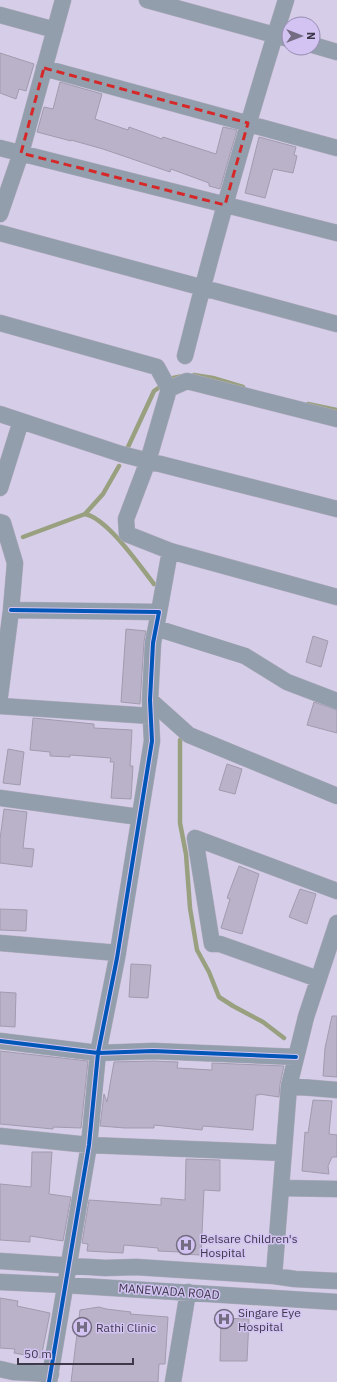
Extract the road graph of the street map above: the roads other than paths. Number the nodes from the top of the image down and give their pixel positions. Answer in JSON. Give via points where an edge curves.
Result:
{"nodes":[{"id":1,"x":63,"y":0,"type":"edge"},
{"id":2,"x":146,"y":0,"type":"edge"},
{"id":3,"x":286,"y":0,"type":"edge"},
{"id":4,"x":0,"y":15,"type":"edge"},
{"id":5,"x":284,"y":16,"type":"edge"},
{"id":6,"x":55,"y":30,"type":"junction"},
{"id":7,"x":281,"y":37,"type":"edge"},
{"id":8,"x":281,"y":40,"type":"edge"},
{"id":9,"x":321,"y":47,"type":"edge"},
{"id":10,"x":337,"y":52,"type":"edge"},
{"id":11,"x":44,"y":68,"type":"junction"},
{"id":12,"x":248,"y":123,"type":"junction"},
{"id":13,"x":0,"y":148,"type":"edge"},
{"id":14,"x":337,"y":148,"type":"edge"},
{"id":15,"x":21,"y":153,"type":"junction"},
{"id":16,"x":225,"y":204,"type":"junction"},
{"id":17,"x":0,"y":214,"type":"edge"},
{"id":18,"x":0,"y":233,"type":"edge"},
{"id":19,"x":337,"y":233,"type":"edge"},
{"id":20,"x":202,"y":287,"type":"junction"},
{"id":21,"x":0,"y":323,"type":"edge"},
{"id":22,"x":337,"y":324,"type":"edge"},
{"id":23,"x":185,"y":356,"type":"dead end"},
{"id":24,"x":169,"y":389,"type":"junction"},
{"id":25,"x":0,"y":414,"type":"edge"},
{"id":26,"x":337,"y":419,"type":"edge"},
{"id":27,"x":21,"y":421,"type":"junction"},
{"id":28,"x":148,"y":461,"type":"junction"},
{"id":29,"x":0,"y":488,"type":"edge"},
{"id":30,"x":337,"y":508,"type":"edge"},
{"id":31,"x":0,"y":522,"type":"edge"},
{"id":32,"x":170,"y":551,"type":"junction"},
{"id":33,"x":7,"y":563,"type":"edge"},
{"id":34,"x":337,"y":597,"type":"edge"},
{"id":35,"x":11,"y":610,"type":"junction"},
{"id":36,"x":159,"y":612,"type":"junction"},
{"id":37,"x":156,"y":628,"type":"junction"},
{"id":38,"x":3,"y":651,"type":"edge"},
{"id":39,"x":0,"y":696,"type":"edge"},
{"id":40,"x":150,"y":700,"type":"junction"},
{"id":41,"x":337,"y":701,"type":"edge"},
{"id":42,"x":0,"y":706,"type":"edge"},
{"id":43,"x":151,"y":716,"type":"junction"},
{"id":44,"x":337,"y":796,"type":"edge"},
{"id":45,"x":0,"y":798,"type":"edge"},
{"id":46,"x":139,"y":817,"type":"junction"},
{"id":47,"x":337,"y":891,"type":"edge"},
{"id":48,"x":337,"y":923,"type":"edge"},
{"id":49,"x":0,"y":943,"type":"edge"},
{"id":50,"x":118,"y":953,"type":"junction"},
{"id":51,"x":318,"y":979,"type":"junction"},
{"id":52,"x":0,"y":1041,"type":"edge"},
{"id":53,"x":98,"y":1053,"type":"junction"},
{"id":54,"x":296,"y":1057,"type":"junction"},
{"id":55,"x":289,"y":1086,"type":"junction"},
{"id":56,"x":337,"y":1090,"type":"edge"},
{"id":57,"x":0,"y":1136,"type":"edge"},
{"id":58,"x":89,"y":1145,"type":"junction"},
{"id":59,"x":284,"y":1153,"type":"junction"},
{"id":60,"x":281,"y":1188,"type":"junction"},
{"id":61,"x":337,"y":1189,"type":"edge"},
{"id":62,"x":0,"y":1261,"type":"edge"},
{"id":63,"x":68,"y":1264,"type":"junction"},
{"id":64,"x":274,"y":1276,"type":"junction"},
{"id":65,"x":337,"y":1281,"type":"edge"},
{"id":66,"x":0,"y":1282,"type":"edge"},
{"id":67,"x":66,"y":1285,"type":"junction"},
{"id":68,"x":188,"y":1292,"type":"junction"},
{"id":69,"x":337,"y":1302,"type":"edge"},
{"id":70,"x":0,"y":1369,"type":"edge"},
{"id":71,"x":50,"y":1378,"type":"edge"},
{"id":72,"x":173,"y":1382,"type":"edge"}],
"edges":[{"from":1,"to":6,"type":"street"},
{"from":2,"to":7,"type":"street"},
{"from":3,"to":5,"type":"street"},
{"from":4,"to":6,"type":"street"},
{"from":6,"to":11,"type":"street"},
{"from":8,"to":12,"type":"street"},
{"from":9,"to":10,"type":"street"},
{"from":11,"to":12,"type":"street"},
{"from":11,"to":15,"type":"street"},
{"from":12,"to":14,"type":"street"},
{"from":12,"to":16,"type":"street"},
{"from":13,"to":15,"type":"street"},
{"from":15,"to":16,"type":"street"},
{"from":15,"to":17,"type":"street"},
{"from":16,"to":19,"type":"street"},
{"from":16,"to":20,"type":"street"},
{"from":18,"to":20,"type":"street"},
{"from":20,"to":22,"type":"street"},
{"from":20,"to":23,"type":"street"},
{"from":21,"to":24,"type":"street","via":[[157,367]]},
{"from":24,"to":26,"type":"street","via":[[187,381]]},
{"from":24,"to":28,"type":"street"},
{"from":25,"to":27,"type":"street"},
{"from":27,"to":28,"type":"street"},
{"from":27,"to":29,"type":"street"},
{"from":28,"to":30,"type":"street"},
{"from":28,"to":32,"type":"street","via":[[126,519],[128,534]]},
{"from":31,"to":33,"type":"street","via":[[3,523]]},
{"from":32,"to":34,"type":"street"},
{"from":32,"to":36,"type":"street"},
{"from":33,"to":35,"type":"street"},
{"from":35,"to":36,"type":"street"},
{"from":35,"to":38,"type":"street"},
{"from":36,"to":37,"type":"street"},
{"from":37,"to":40,"type":"street"},
{"from":37,"to":41,"type":"street","via":[[245,656],[287,682]]},
{"from":38,"to":39,"type":"street"},
{"from":40,"to":43,"type":"street"},
{"from":40,"to":44,"type":"street","via":[[189,735]]},
{"from":42,"to":43,"type":"street"},
{"from":43,"to":46,"type":"street","via":[[152,741]]},
{"from":45,"to":46,"type":"street"},
{"from":46,"to":50,"type":"street"},
{"from":47,"to":51,"type":"street","via":[[195,838],[212,944],[220,944]]},
{"from":48,"to":51,"type":"street"},
{"from":49,"to":50,"type":"street"},
{"from":50,"to":53,"type":"street"},
{"from":51,"to":54,"type":"street"},
{"from":52,"to":53,"type":"street"},
{"from":53,"to":54,"type":"street","via":[[153,1052]]},
{"from":53,"to":58,"type":"street"},
{"from":54,"to":55,"type":"street"},
{"from":55,"to":56,"type":"street"},
{"from":55,"to":59,"type":"street"},
{"from":57,"to":58,"type":"street"},
{"from":58,"to":59,"type":"street"},
{"from":58,"to":63,"type":"street"},
{"from":59,"to":60,"type":"street"},
{"from":60,"to":61,"type":"street"},
{"from":60,"to":64,"type":"street"},
{"from":62,"to":63,"type":"street"},
{"from":63,"to":64,"type":"street"},
{"from":63,"to":67,"type":"street"},
{"from":64,"to":65,"type":"street"},
{"from":66,"to":67,"type":"street","name":"MANEWADA ROAD"},
{"from":67,"to":68,"type":"street","name":"MANEWADA ROAD"},
{"from":67,"to":71,"type":"street"},
{"from":68,"to":69,"type":"street","name":"MANEWADA ROAD"},
{"from":68,"to":72,"type":"street"},
{"from":70,"to":71,"type":"street"}]}
